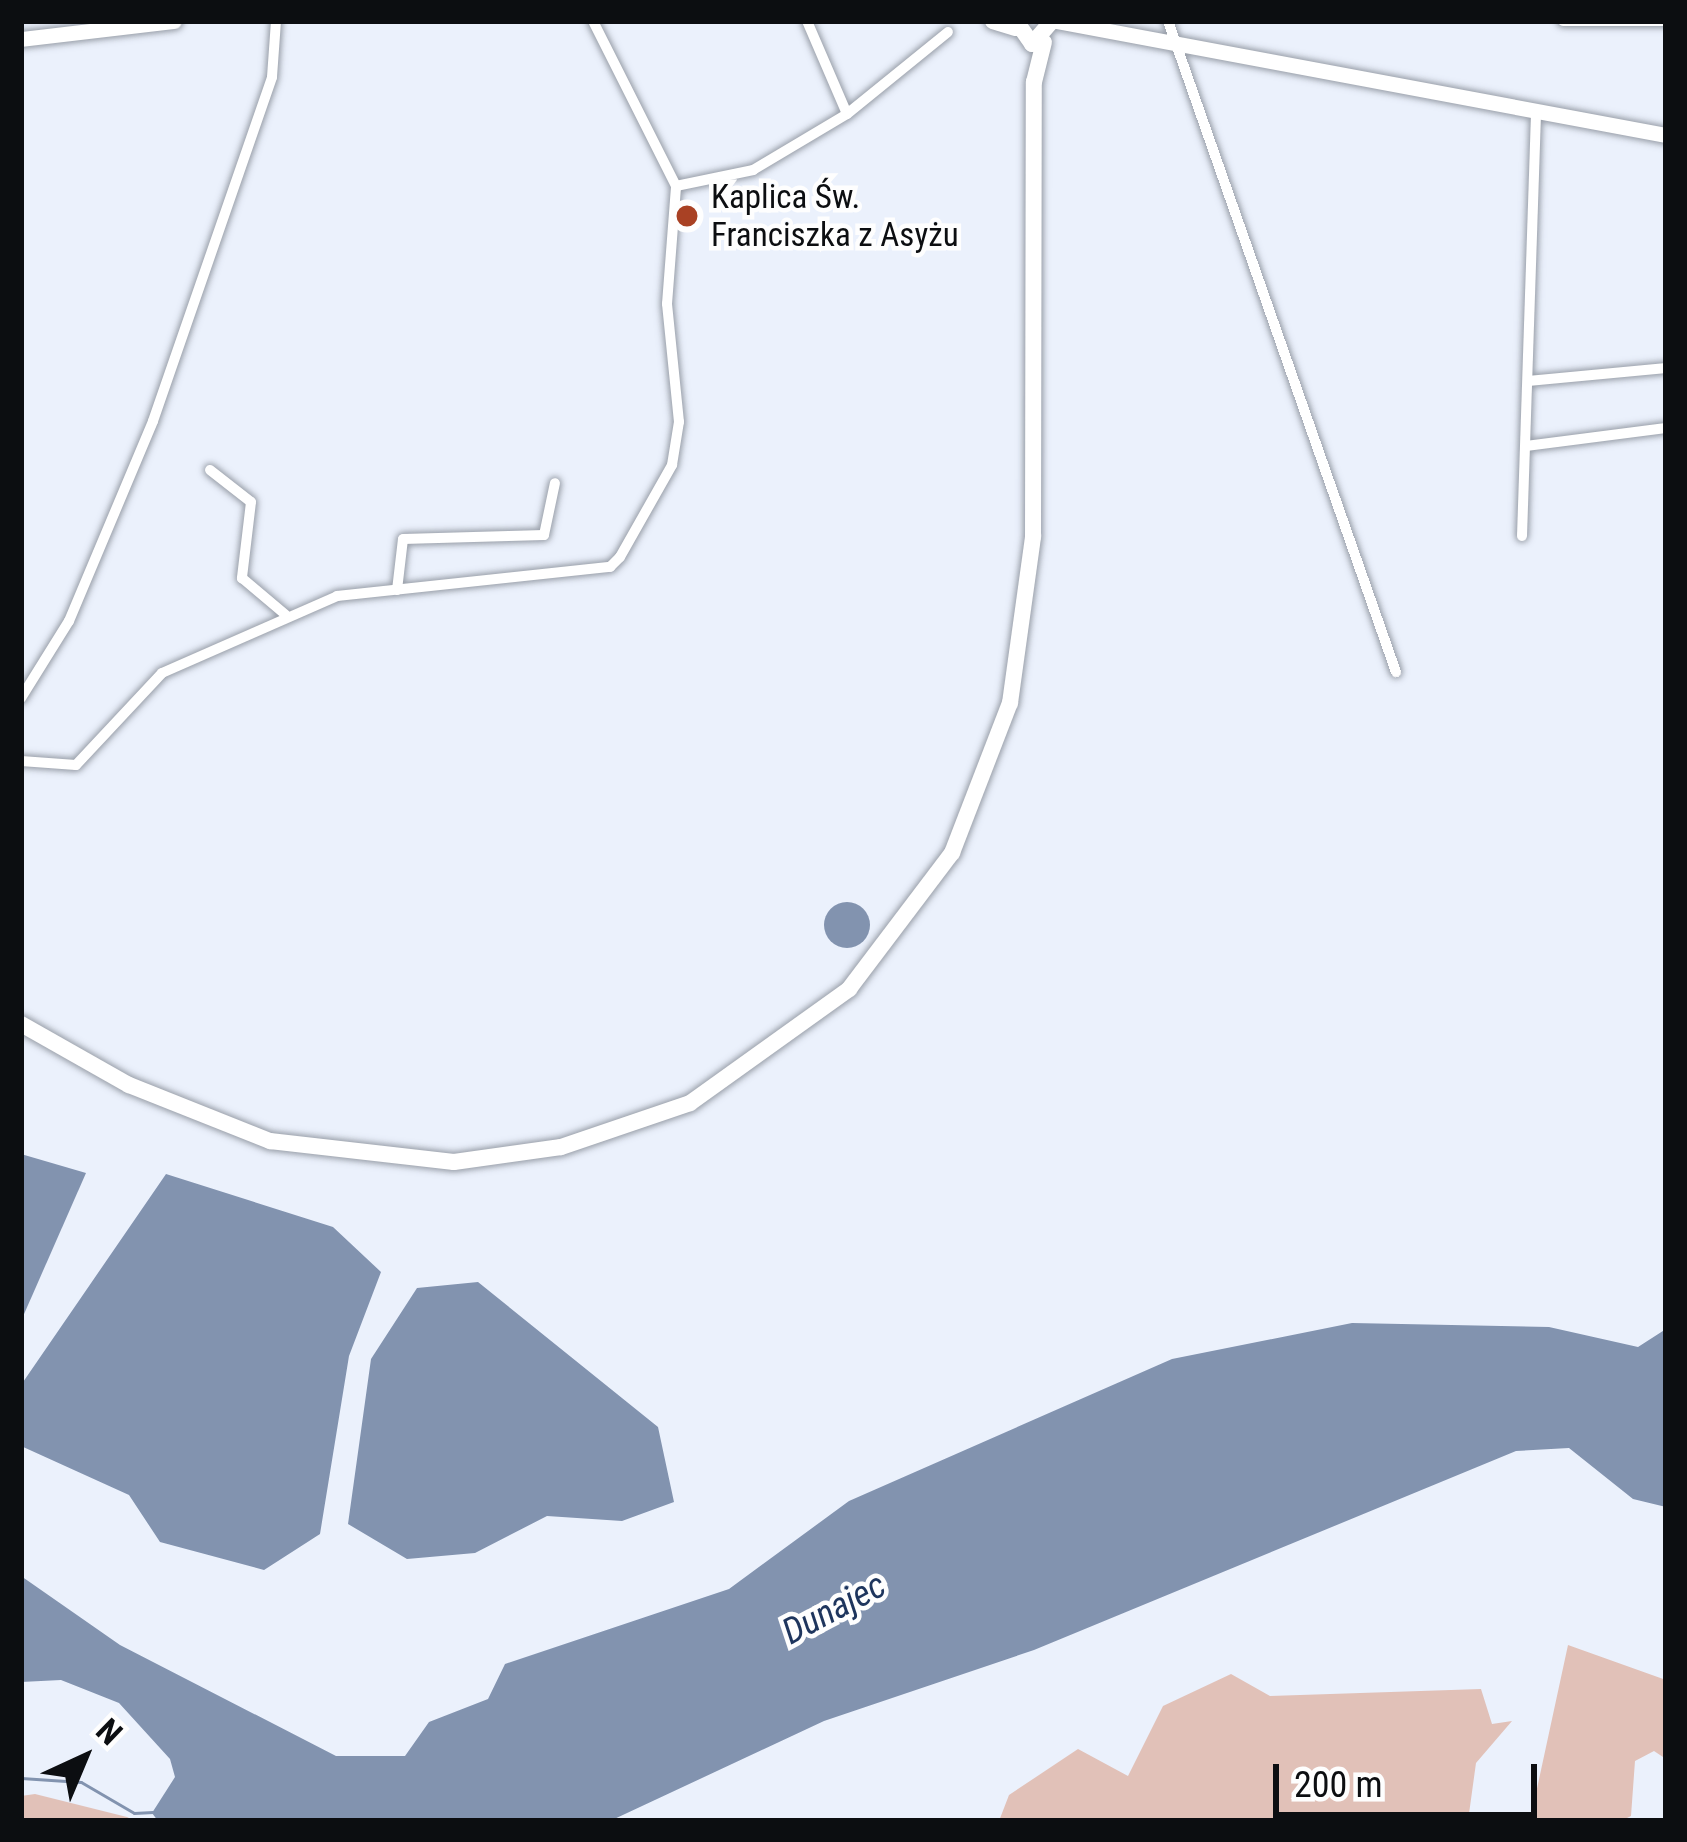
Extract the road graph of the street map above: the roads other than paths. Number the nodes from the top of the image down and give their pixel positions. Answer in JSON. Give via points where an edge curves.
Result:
{"nodes":[{"id":1,"x":174,"y":21,"type":"edge"},
{"id":2,"x":276,"y":21,"type":"edge"},
{"id":3,"x":593,"y":21,"type":"edge"},
{"id":4,"x":807,"y":21,"type":"edge"},
{"id":5,"x":992,"y":21,"type":"edge"},
{"id":6,"x":1168,"y":21,"type":"edge"},
{"id":7,"x":1563,"y":21,"type":"edge"},
{"id":8,"x":1666,"y":21,"type":"edge"},
{"id":9,"x":1037,"y":30,"type":"edge"},
{"id":10,"x":948,"y":32,"type":"dead end"},
{"id":11,"x":21,"y":39,"type":"edge"},
{"id":12,"x":1179,"y":51,"type":"junction"},
{"id":13,"x":1536,"y":112,"type":"junction"},
{"id":14,"x":847,"y":114,"type":"junction"},
{"id":15,"x":1666,"y":135,"type":"edge"},
{"id":16,"x":676,"y":186,"type":"junction"},
{"id":17,"x":1666,"y":368,"type":"edge"},
{"id":18,"x":1528,"y":382,"type":"junction"},
{"id":19,"x":1666,"y":428,"type":"edge"},
{"id":20,"x":1526,"y":446,"type":"junction"},
{"id":21,"x":211,"y":470,"type":"dead end"},
{"id":22,"x":555,"y":483,"type":"dead end"},
{"id":23,"x":1522,"y":536,"type":"dead end"},
{"id":24,"x":398,"y":590,"type":"junction"},
{"id":25,"x":286,"y":615,"type":"junction"},
{"id":26,"x":1396,"y":672,"type":"dead end"},
{"id":27,"x":21,"y":698,"type":"edge"},
{"id":28,"x":21,"y":761,"type":"edge"},
{"id":29,"x":21,"y":1024,"type":"edge"}],
"edges":[{"from":1,"to":11,"type":"street"},
{"from":2,"to":27,"type":"street","via":[[272,77],[154,421],[69,621]]},
{"from":3,"to":16,"type":"street"},
{"from":4,"to":14,"type":"street"},
{"from":5,"to":9,"type":"street"},
{"from":6,"to":12,"type":"street"},
{"from":7,"to":8,"type":"street"},
{"from":9,"to":12,"type":"street"},
{"from":9,"to":29,"type":"main road","via":[[1033,537],[1010,703],[952,853],[849,989],[690,1103],[561,1147],[454,1162],[270,1141],[146,1093]]},
{"from":10,"to":14,"type":"street"},
{"from":12,"to":13,"type":"street"},
{"from":12,"to":26,"type":"street"},
{"from":13,"to":15,"type":"street"},
{"from":13,"to":18,"type":"street"},
{"from":14,"to":16,"type":"street","via":[[753,170]]},
{"from":16,"to":24,"type":"street","via":[[668,304],[679,422],[672,464],[620,557],[610,567]]},
{"from":17,"to":18,"type":"street"},
{"from":18,"to":20,"type":"street"},
{"from":19,"to":20,"type":"street"},
{"from":20,"to":23,"type":"street"},
{"from":21,"to":25,"type":"street","via":[[251,502],[242,578]]},
{"from":22,"to":24,"type":"street","via":[[544,535],[404,539]]},
{"from":24,"to":25,"type":"street"},
{"from":25,"to":28,"type":"street","via":[[162,673],[76,765]]}]}
